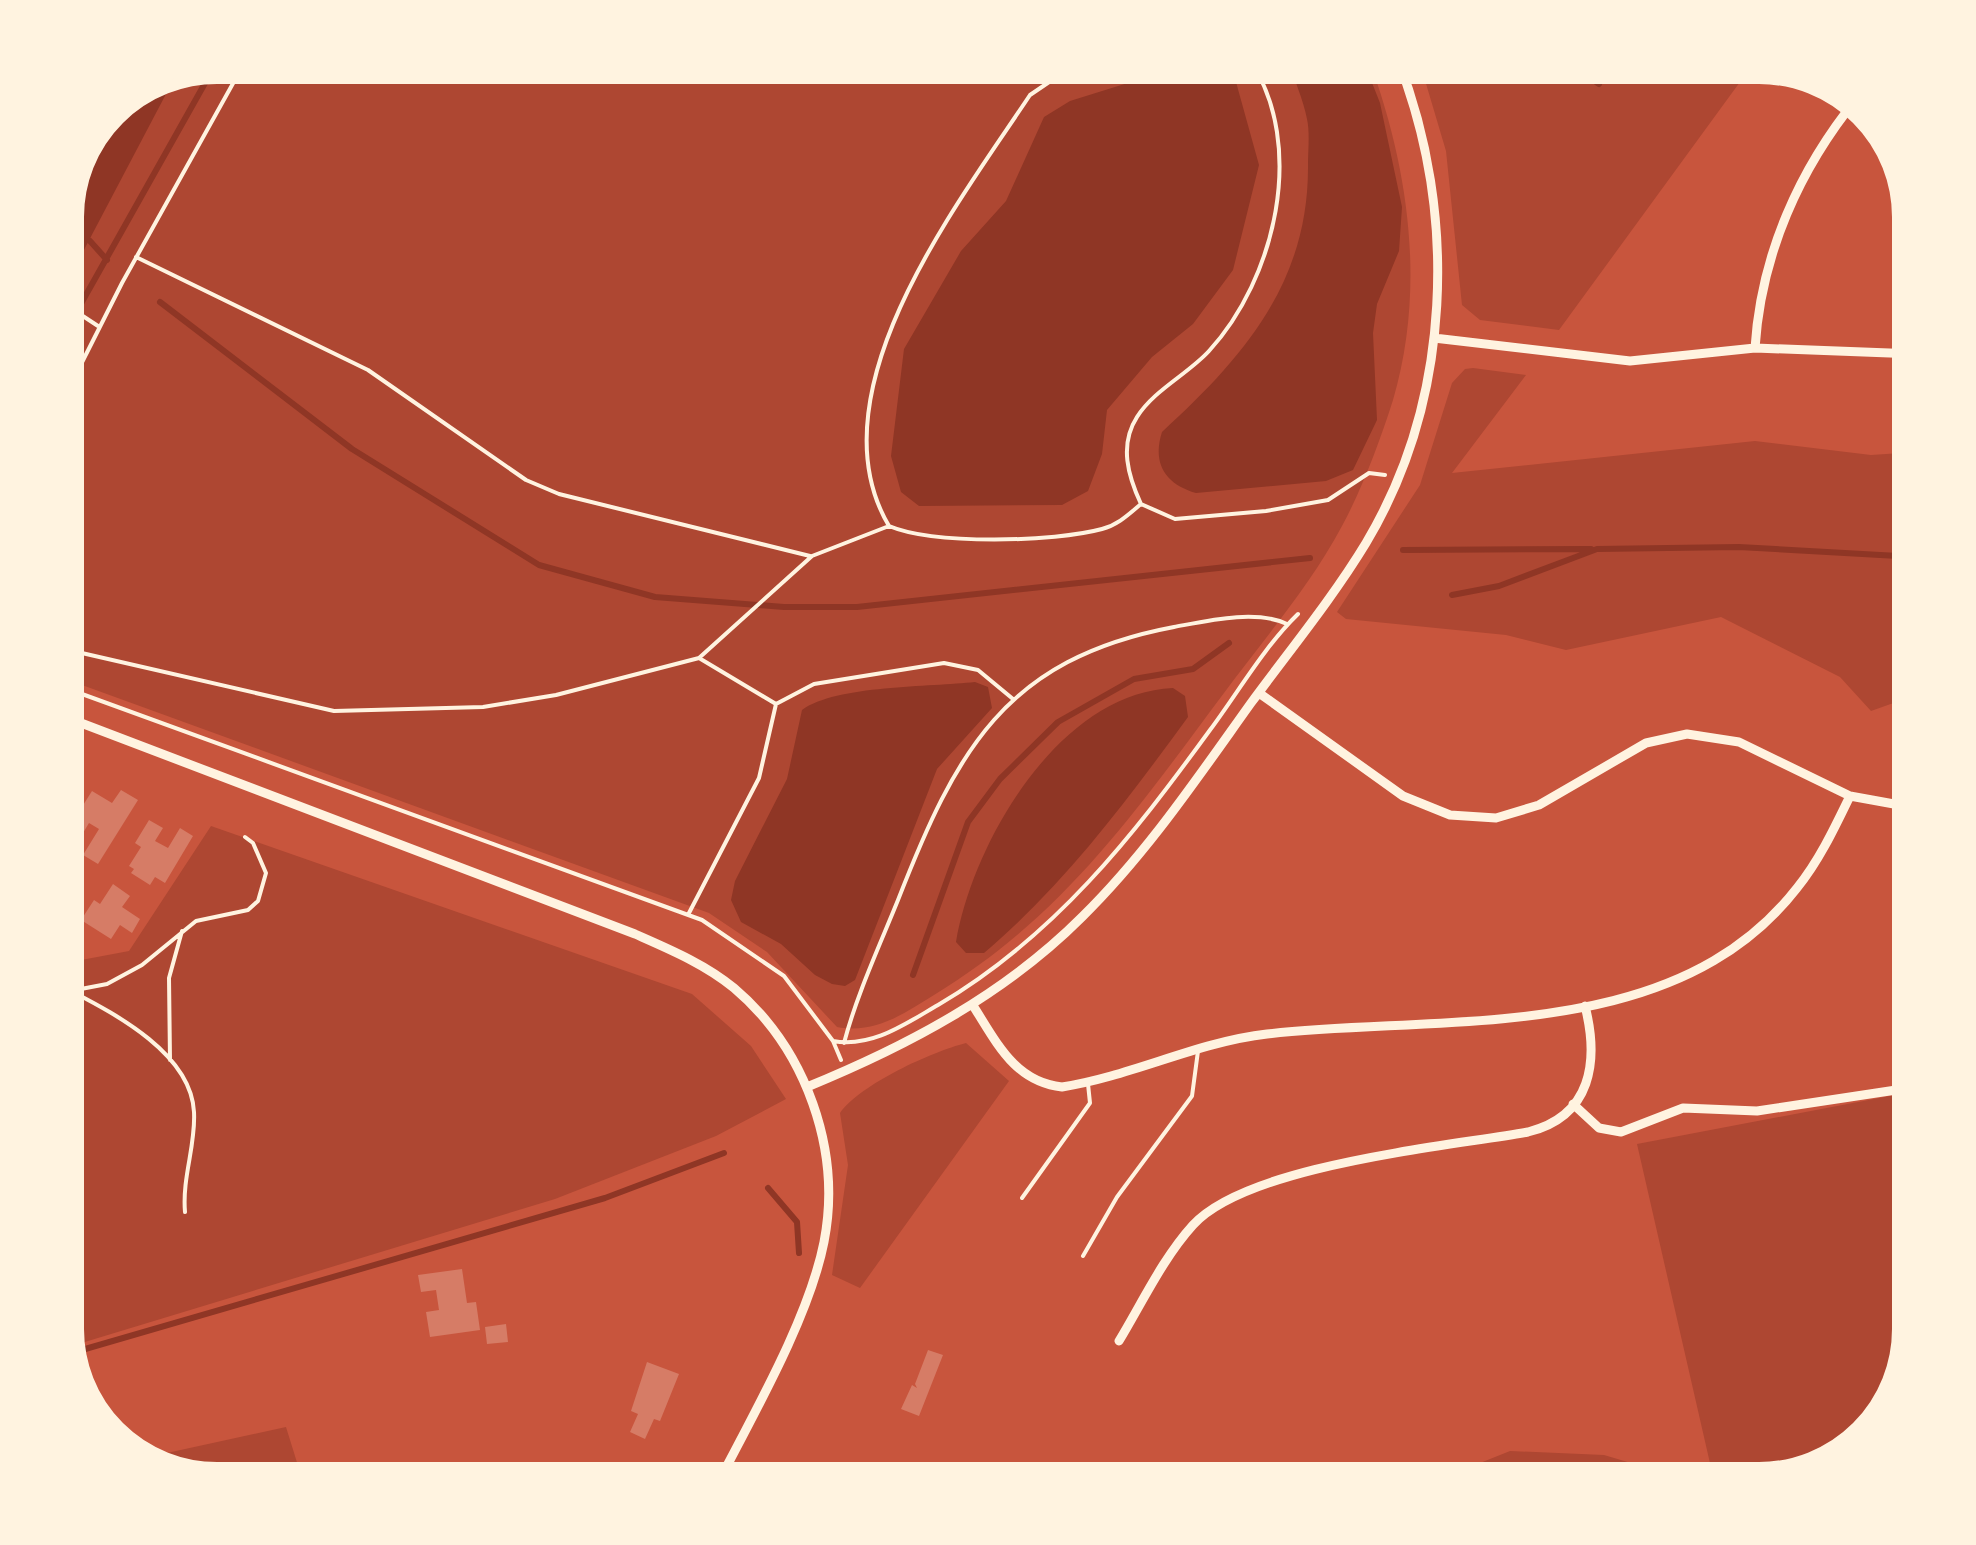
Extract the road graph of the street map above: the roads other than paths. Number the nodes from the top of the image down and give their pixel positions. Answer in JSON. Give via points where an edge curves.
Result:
{"nodes":[{"id":1,"x":1404,"y":77,"type":"edge"},
{"id":2,"x":1849,"y":110,"type":"edge"},
{"id":3,"x":1434,"y":338,"type":"junction"},
{"id":4,"x":1754,"y":348,"type":"junction"},
{"id":5,"x":1898,"y":353,"type":"edge"},
{"id":6,"x":1259,"y":693,"type":"junction"},
{"id":7,"x":78,"y":722,"type":"edge"},
{"id":8,"x":1850,"y":796,"type":"junction"},
{"id":9,"x":1898,"y":805,"type":"edge"},
{"id":10,"x":972,"y":1004,"type":"junction"},
{"id":11,"x":1585,"y":1006,"type":"junction"},
{"id":12,"x":1198,"y":1050,"type":"junction"},
{"id":13,"x":1088,"y":1083,"type":"junction"},
{"id":14,"x":807,"y":1087,"type":"junction"},
{"id":15,"x":1898,"y":1090,"type":"edge"},
{"id":16,"x":1572,"y":1104,"type":"junction"},
{"id":17,"x":1022,"y":1198,"type":"dead end"},
{"id":18,"x":1084,"y":1256,"type":"dead end"},
{"id":19,"x":1119,"y":1341,"type":"dead end"},
{"id":20,"x":725,"y":1468,"type":"edge"}],
"edges":[{"from":1,"to":3,"type":"street","via":[[1432,180]]},
{"from":2,"to":4,"type":"street","via":[[1782,223],[1758,303]]},
{"from":3,"to":4,"type":"street","via":[[1630,361]]},
{"from":3,"to":6,"type":"street","via":[[1415,424],[1383,510],[1346,574]]},
{"from":4,"to":5,"type":"street"},
{"from":6,"to":8,"type":"street","via":[[1403,796],[1450,815],[1496,818],[1527,809],[1646,743],[1687,734],[1740,742]]},
{"from":6,"to":10,"type":"street","via":[[1110,889],[1041,954]]},
{"from":7,"to":14,"type":"street","via":[[678,953],[755,1008]]},
{"from":8,"to":9,"type":"street"},
{"from":8,"to":11,"type":"street","via":[[1798,887],[1743,941],[1669,982]]},
{"from":10,"to":13,"type":"street","via":[[1024,1075],[1046,1085]]},
{"from":10,"to":14,"type":"street","via":[[902,1045]]},
{"from":11,"to":12,"type":"street","via":[[1264,1034]]},
{"from":11,"to":16,"type":"street","via":[[1595,1044]]},
{"from":12,"to":13,"type":"street"},
{"from":12,"to":18,"type":"lane","via":[[1192,1096],[1117,1196]]},
{"from":13,"to":17,"type":"lane","via":[[1090,1102]]},
{"from":14,"to":20,"type":"street","via":[[825,1155],[824,1243],[788,1338]]},
{"from":15,"to":16,"type":"street","via":[[1756,1111],[1683,1108],[1621,1132],[1598,1128]]},
{"from":16,"to":19,"type":"street","via":[[1538,1129],[1316,1170],[1226,1198],[1192,1227]]}]}
